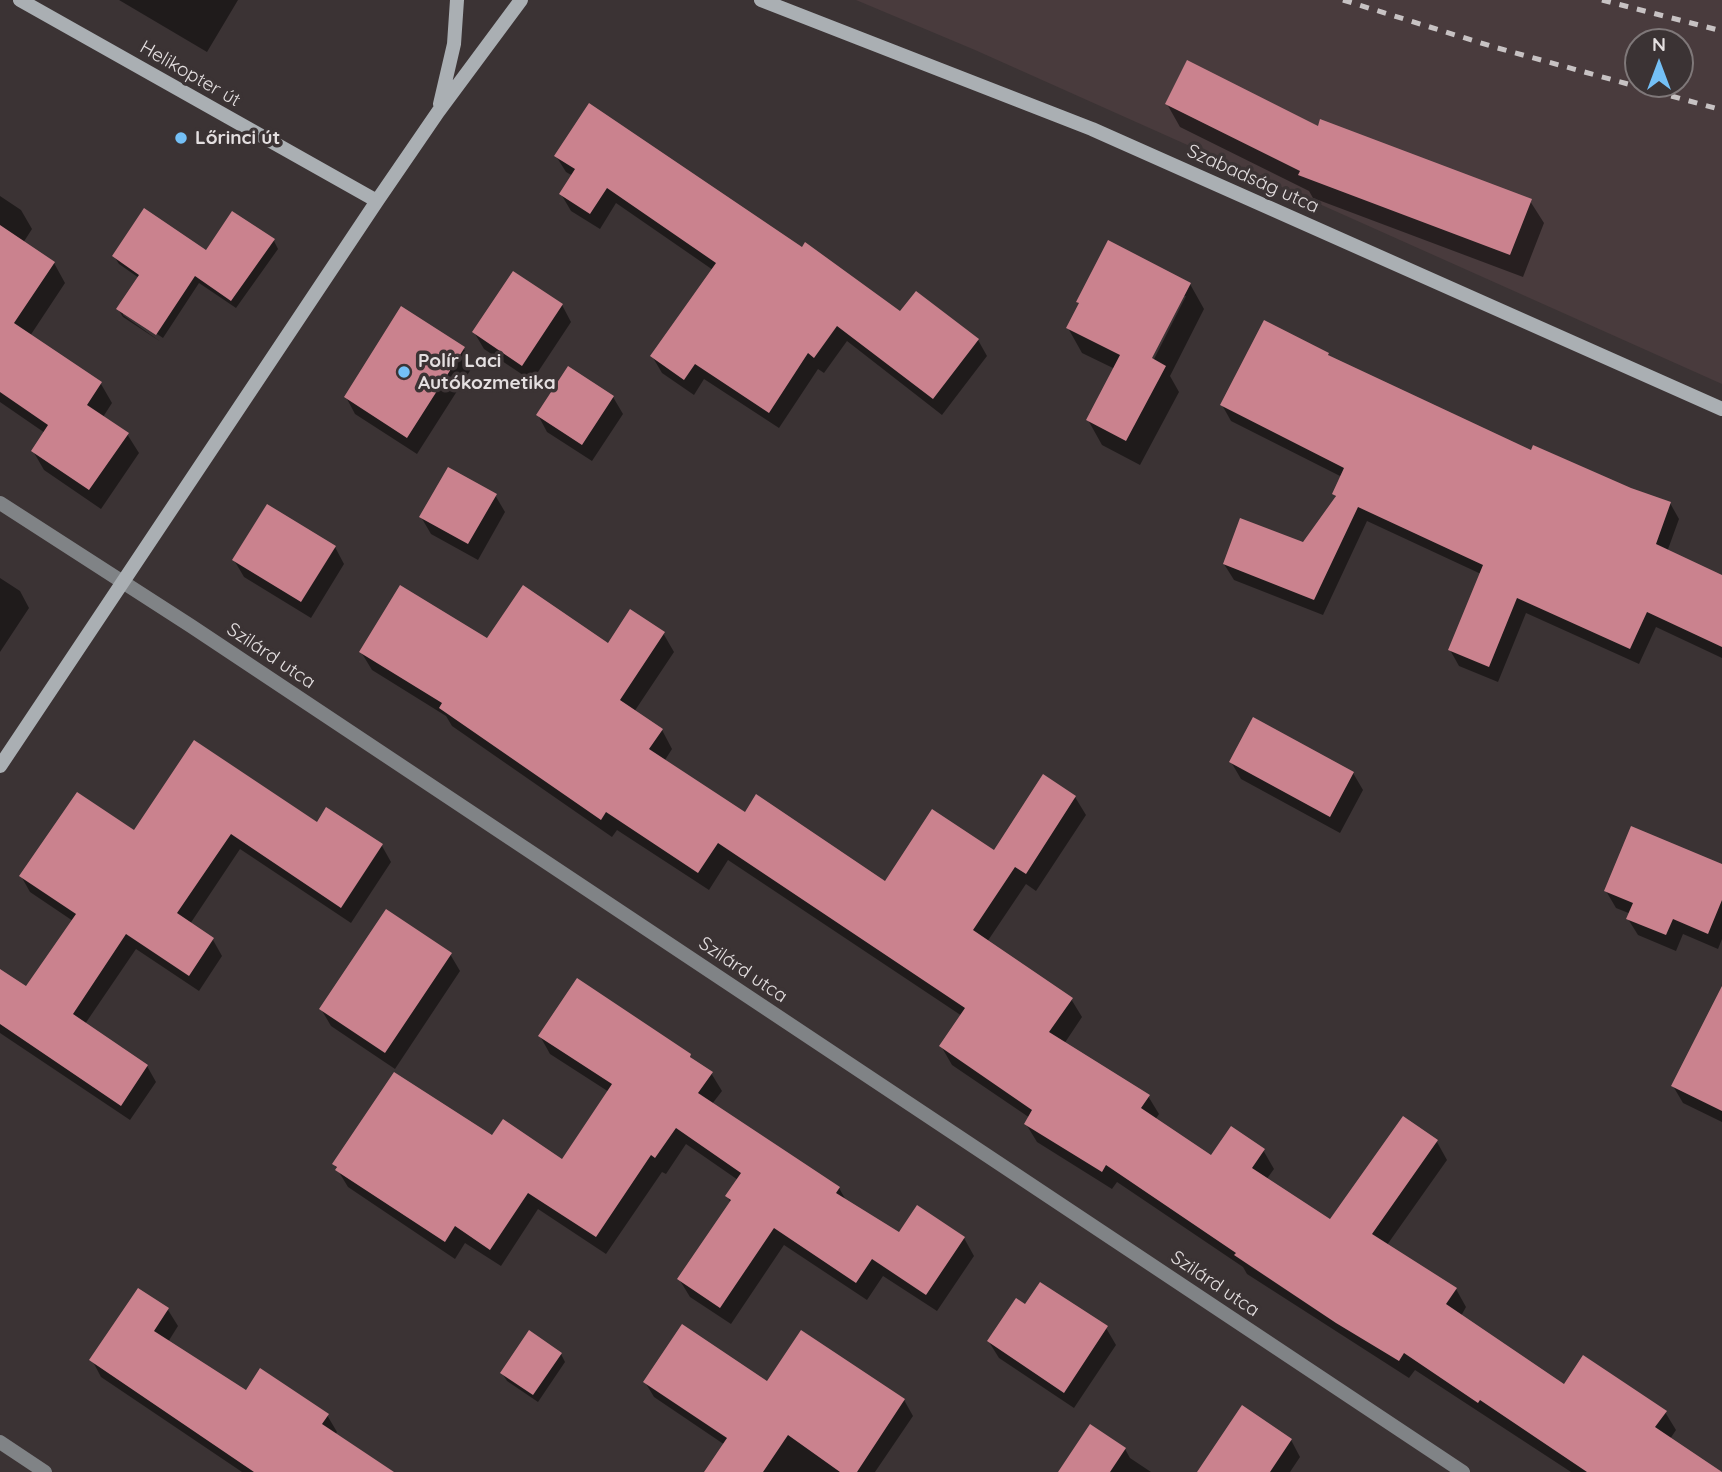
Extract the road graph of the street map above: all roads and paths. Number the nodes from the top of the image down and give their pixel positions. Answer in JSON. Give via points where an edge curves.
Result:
{"nodes":[{"id":1,"x":20,"y":0,"type":"edge"},
{"id":2,"x":457,"y":0,"type":"edge"},
{"id":3,"x":521,"y":0,"type":"edge"},
{"id":4,"x":761,"y":0,"type":"edge"},
{"id":5,"x":438,"y":112,"type":"junction"},
{"id":6,"x":377,"y":201,"type":"junction"},
{"id":7,"x":1722,"y":410,"type":"edge"},
{"id":8,"x":0,"y":503,"type":"edge"},
{"id":9,"x":123,"y":583,"type":"junction"},
{"id":10,"x":0,"y":766,"type":"edge"},
{"id":11,"x":0,"y":1442,"type":"edge"},
{"id":12,"x":45,"y":1472,"type":"edge"},
{"id":13,"x":1463,"y":1472,"type":"edge"}],
"edges":[{"from":1,"to":6,"type":"street","name":"Helikopter út"},
{"from":2,"to":5,"type":"street","via":[[454,44]]},
{"from":3,"to":5,"type":"street"},
{"from":4,"to":7,"type":"street","name":"Szabadság utca","via":[[1092,129]]},
{"from":5,"to":6,"type":"street"},
{"from":6,"to":9,"type":"street"},
{"from":8,"to":9,"type":"street","name":"Szilárd utca"},
{"from":9,"to":10,"type":"street"},
{"from":9,"to":13,"type":"street","name":"Szilárd utca"},
{"from":11,"to":12,"type":"street"}]}
